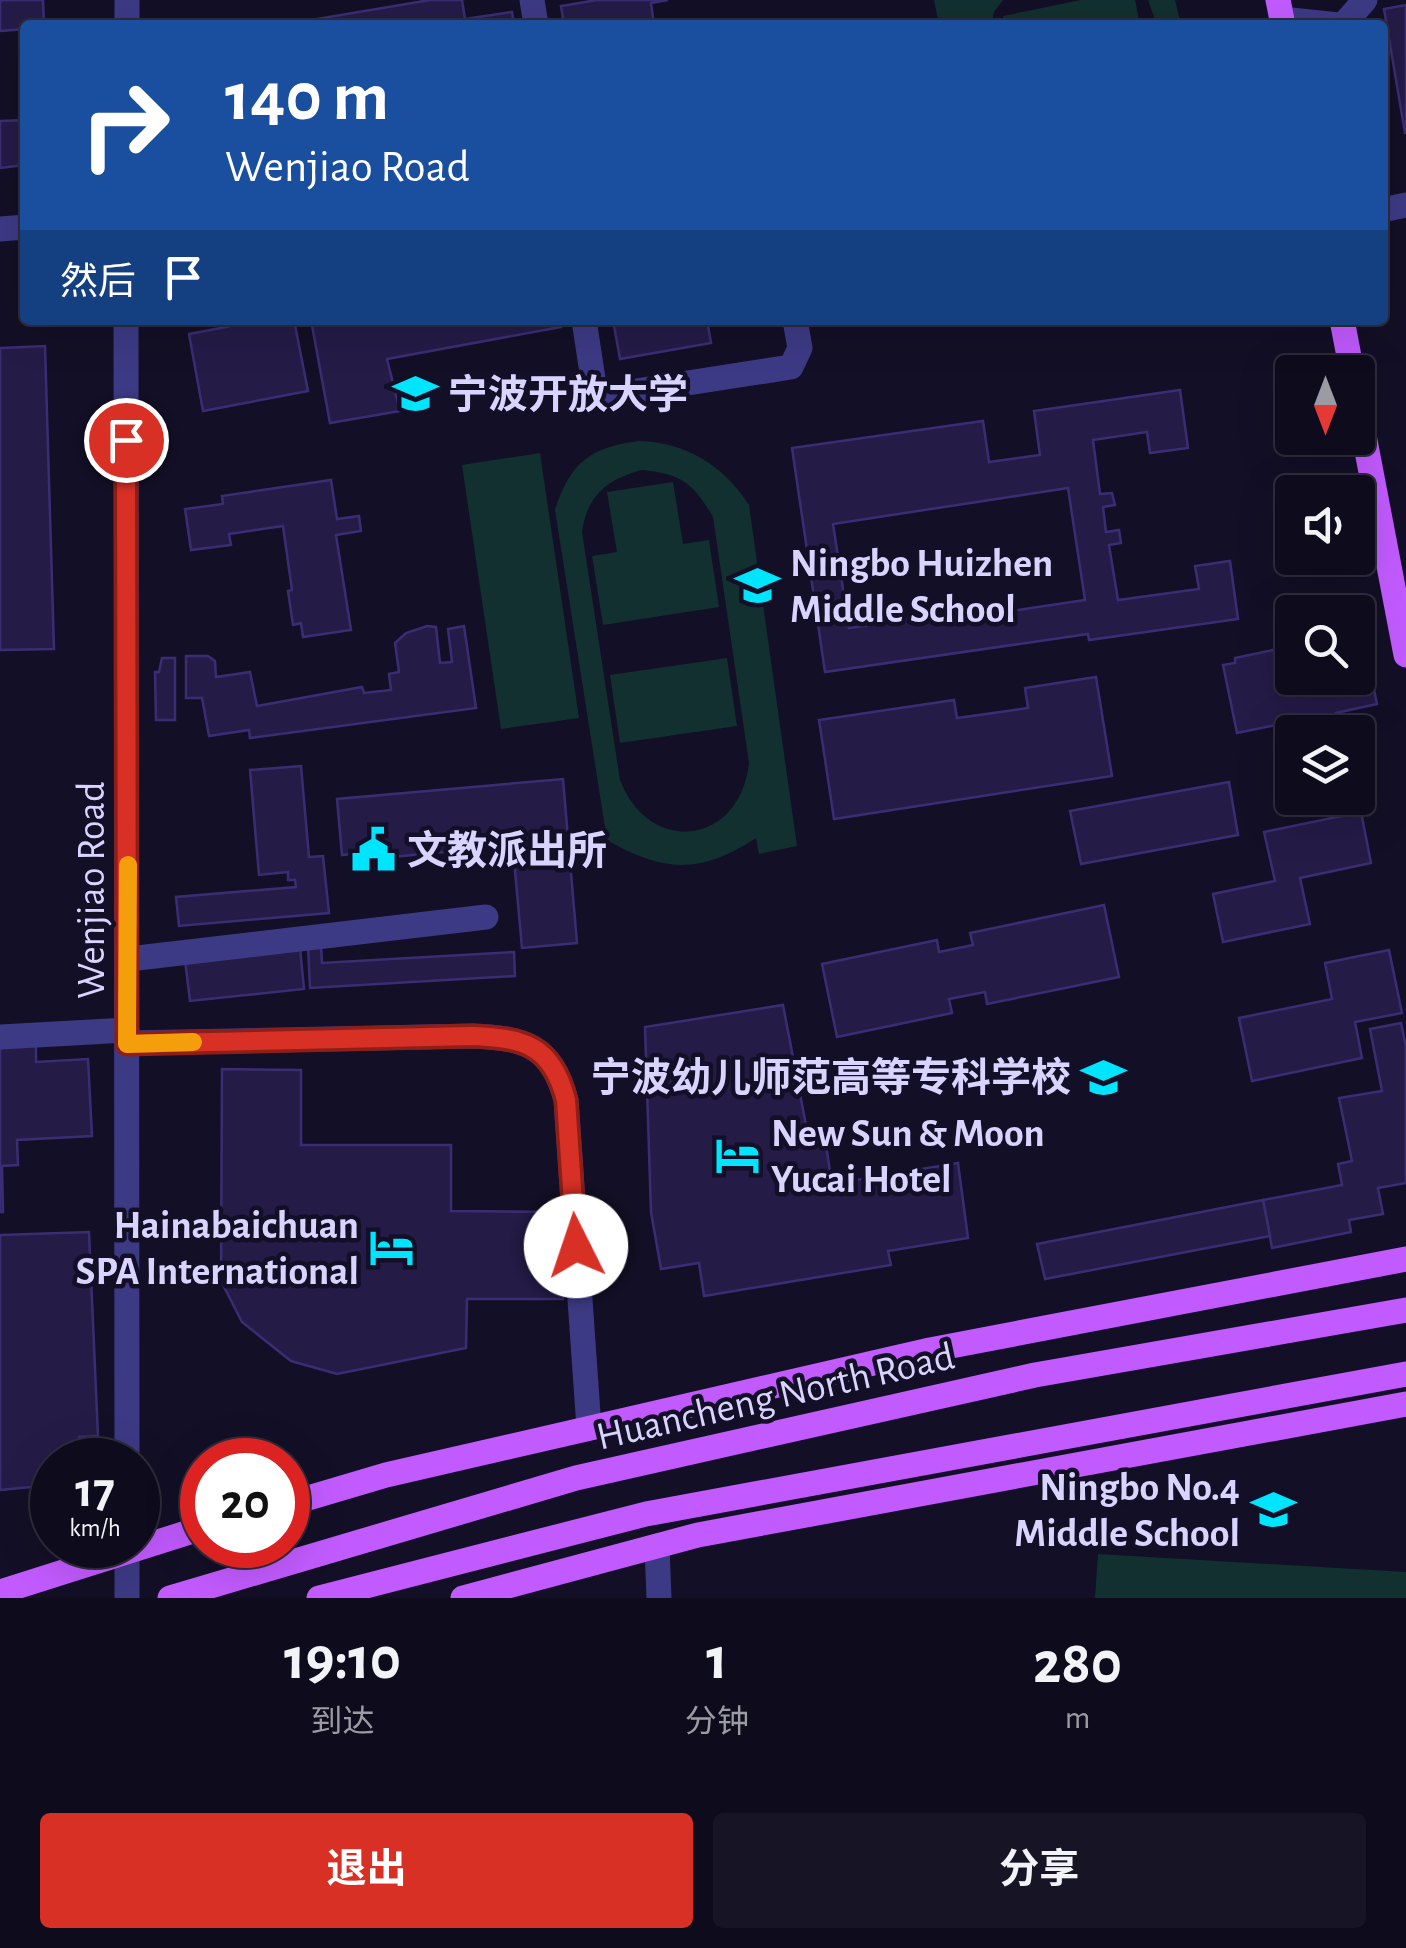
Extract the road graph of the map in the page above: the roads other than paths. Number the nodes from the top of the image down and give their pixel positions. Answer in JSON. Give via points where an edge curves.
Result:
{"nodes":[{"id":1,"x":1365,"y":0,"type":"edge"},
{"id":2,"x":1281,"y":15,"type":"edge"},
{"id":3,"x":1311,"y":20,"type":"edge"},
{"id":4,"x":1346,"y":20,"type":"edge"},
{"id":5,"x":126,"y":325,"type":"edge"},
{"id":6,"x":585,"y":325,"type":"edge"},
{"id":7,"x":796,"y":325,"type":"edge"},
{"id":8,"x":1343,"y":325,"type":"edge"},
{"id":9,"x":1349,"y":355,"type":"edge"},
{"id":10,"x":1368,"y":455,"type":"edge"},
{"id":11,"x":1405,"y":641,"type":"edge"},
{"id":12,"x":486,"y":917,"type":"dead end"},
{"id":13,"x":129,"y":959,"type":"junction"},
{"id":14,"x":127,"y":1036,"type":"junction"},
{"id":15,"x":0,"y":1037,"type":"edge"},
{"id":16,"x":1406,"y":1259,"type":"edge"},
{"id":17,"x":1406,"y":1310,"type":"edge"},
{"id":18,"x":1406,"y":1374,"type":"edge"},
{"id":19,"x":1406,"y":1404,"type":"edge"},
{"id":20,"x":589,"y":1428,"type":"junction"},
{"id":21,"x":127,"y":1438,"type":"edge"},
{"id":22,"x":310,"y":1498,"type":"edge"},
{"id":23,"x":657,"y":1546,"type":"junction"},
{"id":24,"x":68,"y":1568,"type":"edge"},
{"id":25,"x":127,"y":1568,"type":"edge"},
{"id":26,"x":0,"y":1592,"type":"edge"},
{"id":27,"x":128,"y":1598,"type":"edge"},
{"id":28,"x":170,"y":1598,"type":"edge"},
{"id":29,"x":319,"y":1598,"type":"edge"},
{"id":30,"x":463,"y":1598,"type":"edge"},
{"id":31,"x":659,"y":1598,"type":"edge"}],
"edges":[{"from":1,"to":4,"type":"street"},
{"from":2,"to":3,"type":"street"},
{"from":5,"to":13,"type":"street","name":"Wenjiao Road"},
{"from":6,"to":7,"type":"street","via":[[595,392],[604,396],[791,367],[800,348]]},
{"from":8,"to":9,"type":"main road"},
{"from":10,"to":11,"type":"main road"},
{"from":12,"to":13,"type":"street"},
{"from":13,"to":14,"type":"street","name":"Wenjiao Road"},
{"from":14,"to":15,"type":"street"},
{"from":14,"to":20,"type":"street","via":[[472,1036],[535,1048],[550,1062],[566,1100]]},
{"from":14,"to":21,"type":"street","name":"Wenjiao Road"},
{"from":16,"to":20,"type":"main road","via":[[930,1350]]},
{"from":17,"to":28,"type":"main road","name":"Huancheng North Road","via":[[1035,1375],[596,1474]]},
{"from":18,"to":29,"type":"main road","via":[[646,1514]]},
{"from":19,"to":23,"type":"main road"},
{"from":20,"to":22,"type":"main road"},
{"from":23,"to":30,"type":"main road"},
{"from":23,"to":31,"type":"street"},
{"from":24,"to":26,"type":"main road"},
{"from":25,"to":27,"type":"street"}]}
